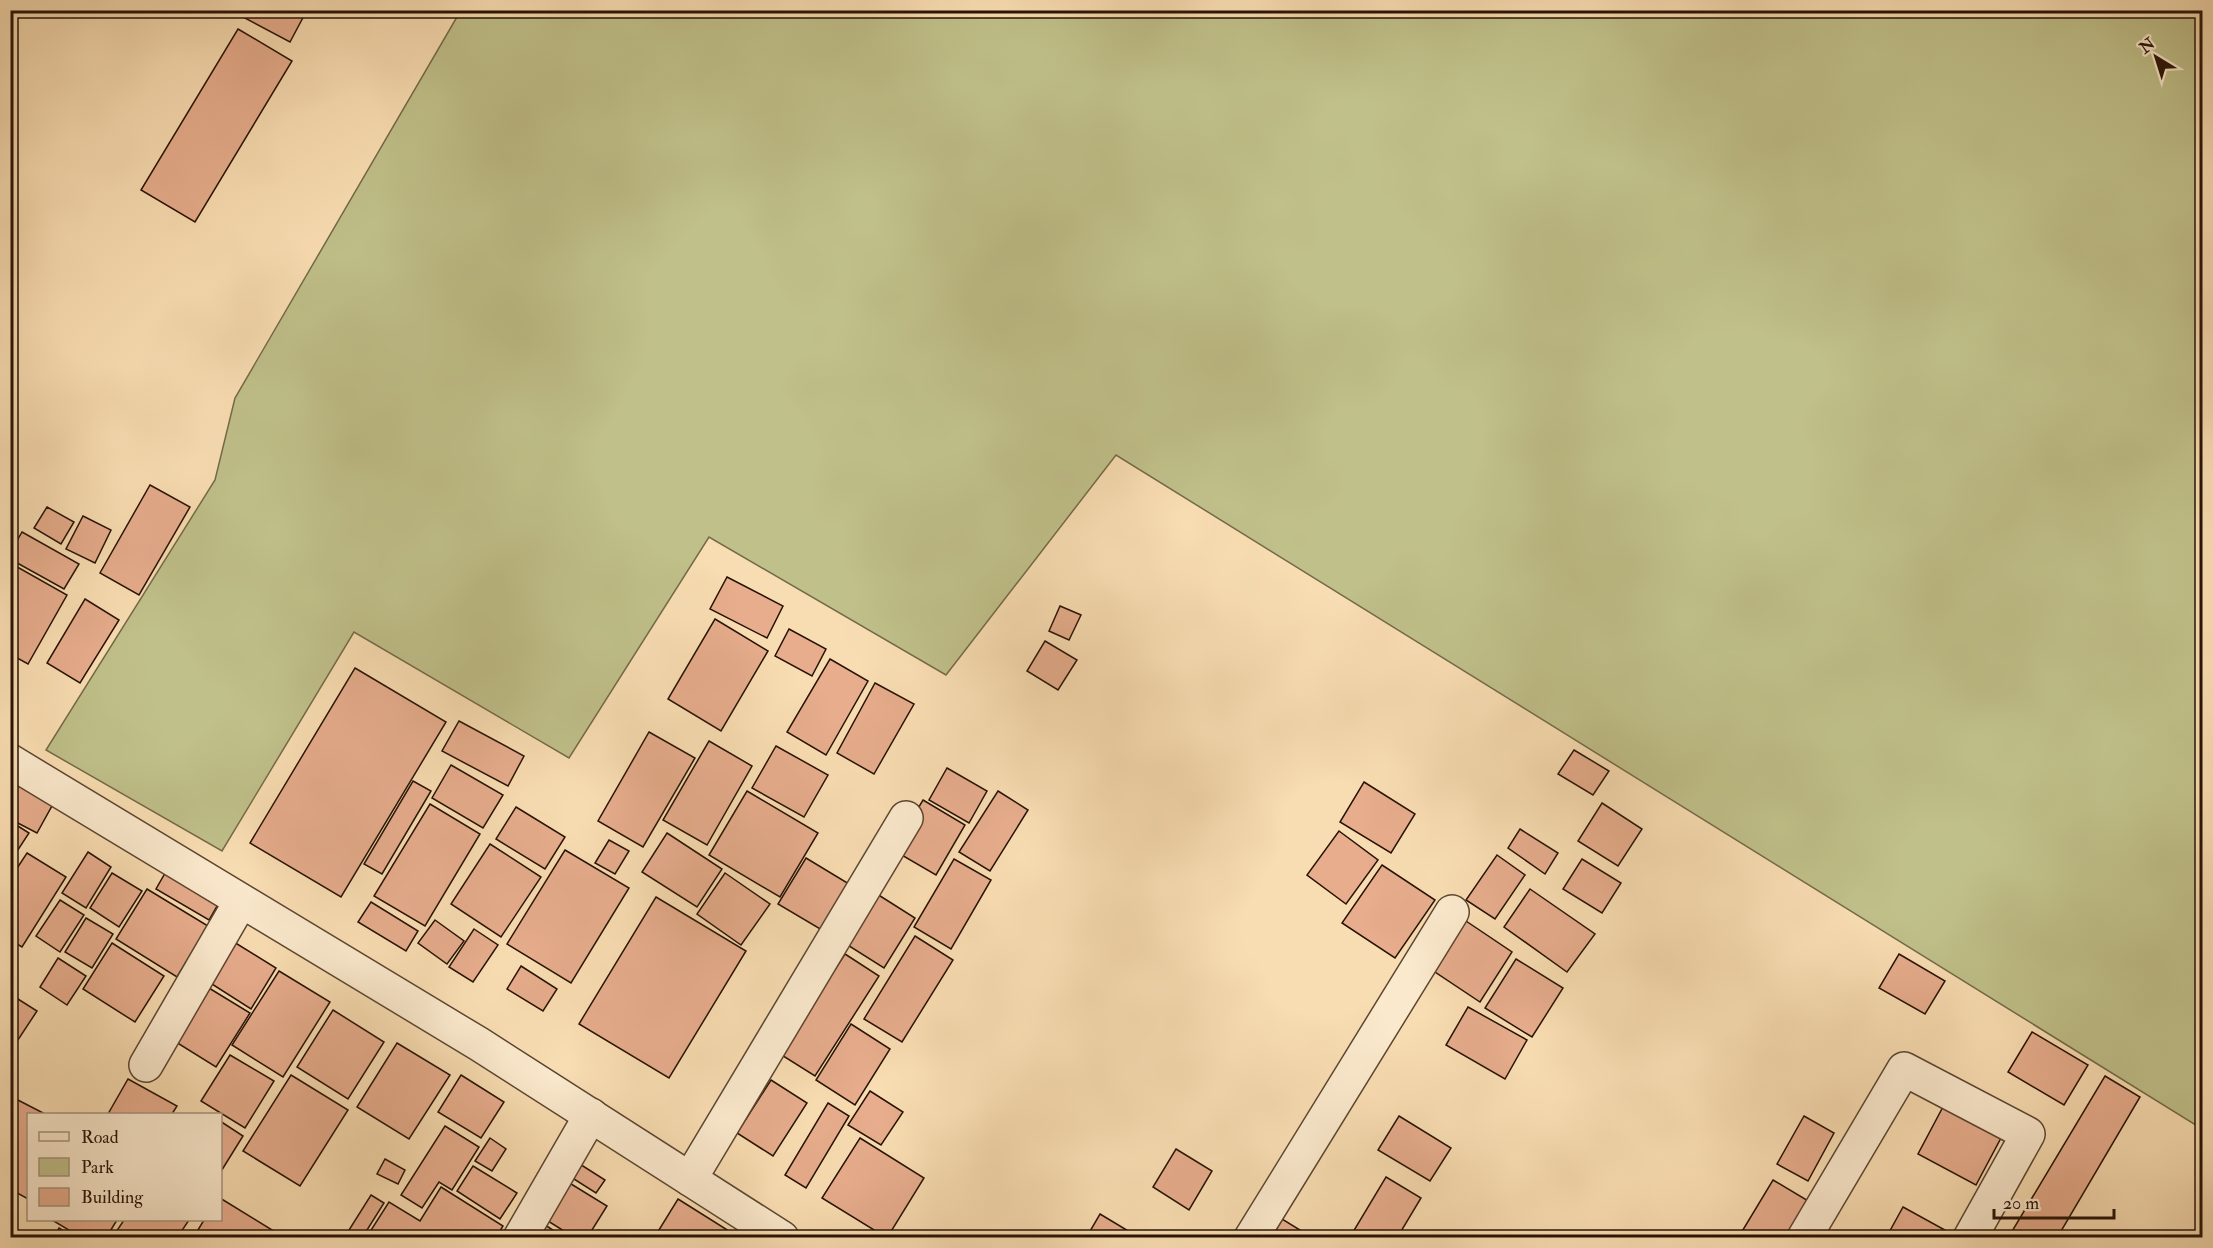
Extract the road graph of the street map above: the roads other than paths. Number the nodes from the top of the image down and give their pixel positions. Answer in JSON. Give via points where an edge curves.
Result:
{"nodes":[{"id":1,"x":10,"y":761,"type":"edge"},
{"id":2,"x":906,"y":818,"type":"dead end"},
{"id":3,"x":241,"y":901,"type":"junction"},
{"id":4,"x":1452,"y":912,"type":"dead end"},
{"id":5,"x":146,"y":1065,"type":"dead end"},
{"id":6,"x":591,"y":1115,"type":"junction"},
{"id":7,"x":690,"y":1179,"type":"junction"},
{"id":8,"x":520,"y":1238,"type":"edge"},
{"id":9,"x":782,"y":1238,"type":"edge"},
{"id":10,"x":1251,"y":1238,"type":"edge"},
{"id":11,"x":1804,"y":1238,"type":"edge"},
{"id":12,"x":1970,"y":1238,"type":"edge"}],
"edges":[{"from":1,"to":3,"type":"street"},
{"from":2,"to":7,"type":"street"},
{"from":3,"to":5,"type":"street"},
{"from":3,"to":6,"type":"street"},
{"from":4,"to":10,"type":"street"},
{"from":6,"to":7,"type":"street"},
{"from":6,"to":8,"type":"street"},
{"from":7,"to":9,"type":"street"},
{"from":11,"to":12,"type":"street","via":[[1904,1069],[2028,1134]]}]}
